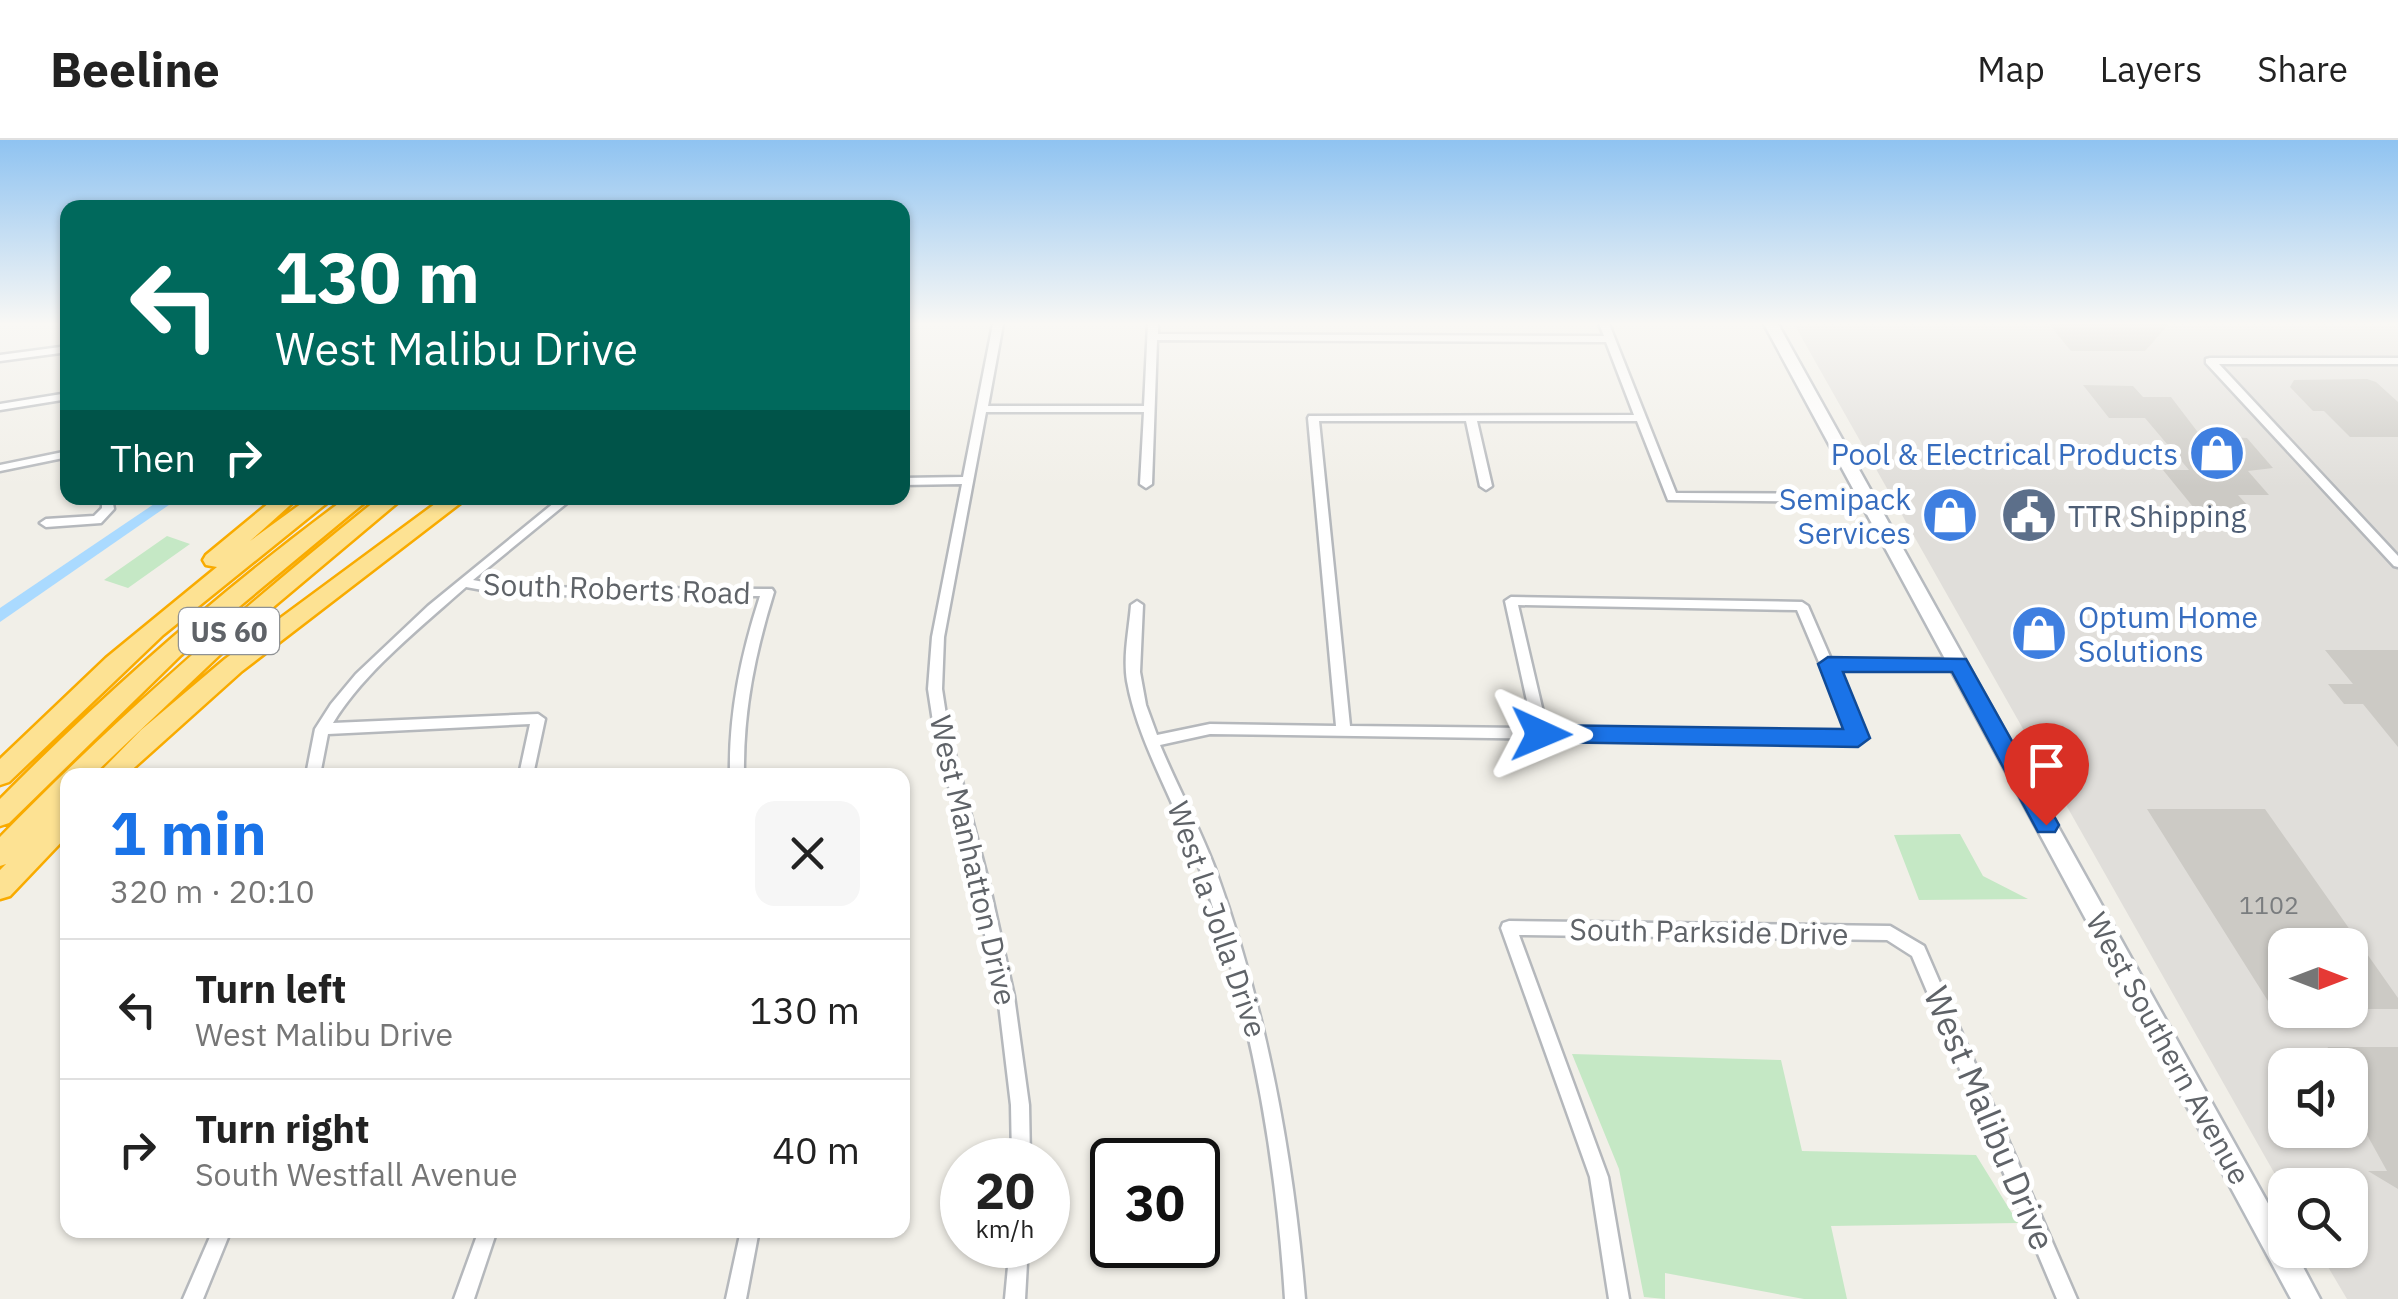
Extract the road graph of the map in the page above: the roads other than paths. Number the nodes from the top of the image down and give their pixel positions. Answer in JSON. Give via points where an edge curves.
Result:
{"nodes":[{"id":1,"x":988,"y":378,"type":"edge"},
{"id":2,"x":1151,"y":378,"type":"edge"},
{"id":3,"x":1625,"y":378,"type":"edge"},
{"id":4,"x":1801,"y":378,"type":"edge"},
{"id":5,"x":2226,"y":378,"type":"edge"},
{"id":6,"x":60,"y":397,"type":"edge"},
{"id":7,"x":0,"y":407,"type":"edge"},
{"id":8,"x":982,"y":409,"type":"junction"},
{"id":9,"x":1149,"y":409,"type":"junction"},
{"id":10,"x":1471,"y":418,"type":"junction"},
{"id":11,"x":1640,"y":418,"type":"junction"},
{"id":12,"x":60,"y":456,"type":"edge"},
{"id":13,"x":0,"y":468,"type":"edge"},
{"id":14,"x":968,"y":480,"type":"junction"},
{"id":15,"x":910,"y":482,"type":"edge"},
{"id":16,"x":1146,"y":484,"type":"dead end"},
{"id":17,"x":1486,"y":486,"type":"dead end"},
{"id":18,"x":1866,"y":498,"type":"junction"},
{"id":19,"x":108,"y":505,"type":"edge"},
{"id":20,"x":279,"y":505,"type":"edge"},
{"id":21,"x":313,"y":505,"type":"edge"},
{"id":22,"x":350,"y":505,"type":"edge"},
{"id":23,"x":383,"y":505,"type":"edge"},
{"id":24,"x":446,"y":505,"type":"edge"},
{"id":25,"x":559,"y":505,"type":"edge"},
{"id":26,"x":46,"y":523,"type":"dead end"},
{"id":27,"x":2398,"y":563,"type":"edge"},
{"id":28,"x":466,"y":583,"type":"junction"},
{"id":29,"x":1137,"y":605,"type":"dead end"},
{"id":30,"x":1828,"y":664,"type":"junction"},
{"id":31,"x":1958,"y":664,"type":"junction"},
{"id":32,"x":322,"y":729,"type":"junction"},
{"id":33,"x":1344,"y":732,"type":"junction"},
{"id":34,"x":1541,"y":734,"type":"junction"},
{"id":35,"x":1154,"y":741,"type":"junction"},
{"id":36,"x":30,"y":744,"type":"junction"},
{"id":37,"x":84,"y":768,"type":"edge"},
{"id":38,"x":117,"y":768,"type":"edge"},
{"id":39,"x":314,"y":768,"type":"edge"},
{"id":40,"x":527,"y":768,"type":"edge"},
{"id":41,"x":737,"y":768,"type":"edge"},
{"id":42,"x":0,"y":775,"type":"edge"},
{"id":43,"x":60,"y":792,"type":"edge"},
{"id":44,"x":0,"y":816,"type":"edge"},
{"id":45,"x":60,"y":825,"type":"edge"},
{"id":46,"x":0,"y":855,"type":"edge"},
{"id":47,"x":0,"y":888,"type":"edge"},
{"id":48,"x":1907,"y":940,"type":"joint"},
{"id":49,"x":1021,"y":1138,"type":"edge"},
{"id":50,"x":219,"y":1238,"type":"edge"},
{"id":51,"x":485,"y":1238,"type":"edge"},
{"id":52,"x":748,"y":1238,"type":"edge"},
{"id":53,"x":1017,"y":1268,"type":"edge"},
{"id":54,"x":194,"y":1299,"type":"edge"},
{"id":55,"x":464,"y":1299,"type":"edge"},
{"id":56,"x":736,"y":1299,"type":"edge"},
{"id":57,"x":1014,"y":1299,"type":"edge"},
{"id":58,"x":1295,"y":1299,"type":"edge"},
{"id":59,"x":1619,"y":1299,"type":"edge"},
{"id":60,"x":2067,"y":1299,"type":"edge"},
{"id":61,"x":2306,"y":1299,"type":"edge"}],
"edges":[{"from":1,"to":8,"type":"street","name":"West Manhatton Drive"},
{"from":2,"to":9,"type":"street"},
{"from":3,"to":11,"type":"street"},
{"from":4,"to":18,"type":"main road","name":"West Southern Avenue"},
{"from":5,"to":27,"type":"street"},
{"from":6,"to":7,"type":"street"},
{"from":8,"to":9,"type":"street"},
{"from":8,"to":14,"type":"street","name":"West Manhatton Drive"},
{"from":9,"to":16,"type":"street"},
{"from":10,"to":11,"type":"street"},
{"from":10,"to":17,"type":"street"},
{"from":10,"to":33,"type":"street","via":[[1313,418]]},
{"from":11,"to":18,"type":"street","via":[[1672,497]]},
{"from":12,"to":13,"type":"street"},
{"from":14,"to":15,"type":"street"},
{"from":14,"to":49,"type":"street","name":"West Manhatton Drive","via":[[938,637],[935,689],[1015,1041]]},
{"from":18,"to":31,"type":"main road","name":"West Southern Avenue"},
{"from":19,"to":26,"type":"street","via":[[96,520]]},
{"from":20,"to":36,"type":"highway","via":[[201,572]]},
{"from":21,"to":36,"type":"highway","number":"US 60","via":[[174,611]]},
{"from":22,"to":44,"type":"highway","via":[[164,654]]},
{"from":23,"to":37,"type":"highway","number":"US 60","via":[[238,624]]},
{"from":24,"to":38,"type":"highway","via":[[294,615]]},
{"from":25,"to":28,"type":"street"},
{"from":28,"to":32,"type":"street","via":[[340,700]]},
{"from":28,"to":41,"type":"street","name":"South Roberts Road","via":[[510,591],[768,592],[744,666]]},
{"from":29,"to":35,"type":"street","name":"West la Jolla Drive","via":[[1134,680]]},
{"from":30,"to":31,"type":"street"},
{"from":30,"to":34,"type":"street","via":[[1858,738]]},
{"from":30,"to":34,"type":"street","via":[[1802,606],[1511,602]]},
{"from":31,"to":61,"type":"main road","name":"West Southern Avenue"},
{"from":32,"to":39,"type":"street"},
{"from":32,"to":40,"type":"street","via":[[538,718]]},
{"from":33,"to":34,"type":"street"},
{"from":33,"to":35,"type":"street","via":[[1210,729]]},
{"from":35,"to":58,"type":"street","name":"West la Jolla Drive","via":[[1209,871],[1258,1029],[1290,1217]]},
{"from":36,"to":42,"type":"highway","number":"US 60"},
{"from":43,"to":46,"type":"highway"},
{"from":45,"to":47,"type":"highway"},
{"from":48,"to":59,"type":"street","name":"South Parkside Drive","via":[[1890,934],[1509,928],[1599,1177]]},
{"from":48,"to":60,"type":"street","name":"West Malibu Drive","via":[[1918,951]]},
{"from":50,"to":54,"type":"street"},
{"from":51,"to":55,"type":"street"},
{"from":52,"to":56,"type":"street"},
{"from":53,"to":57,"type":"street"}]}
